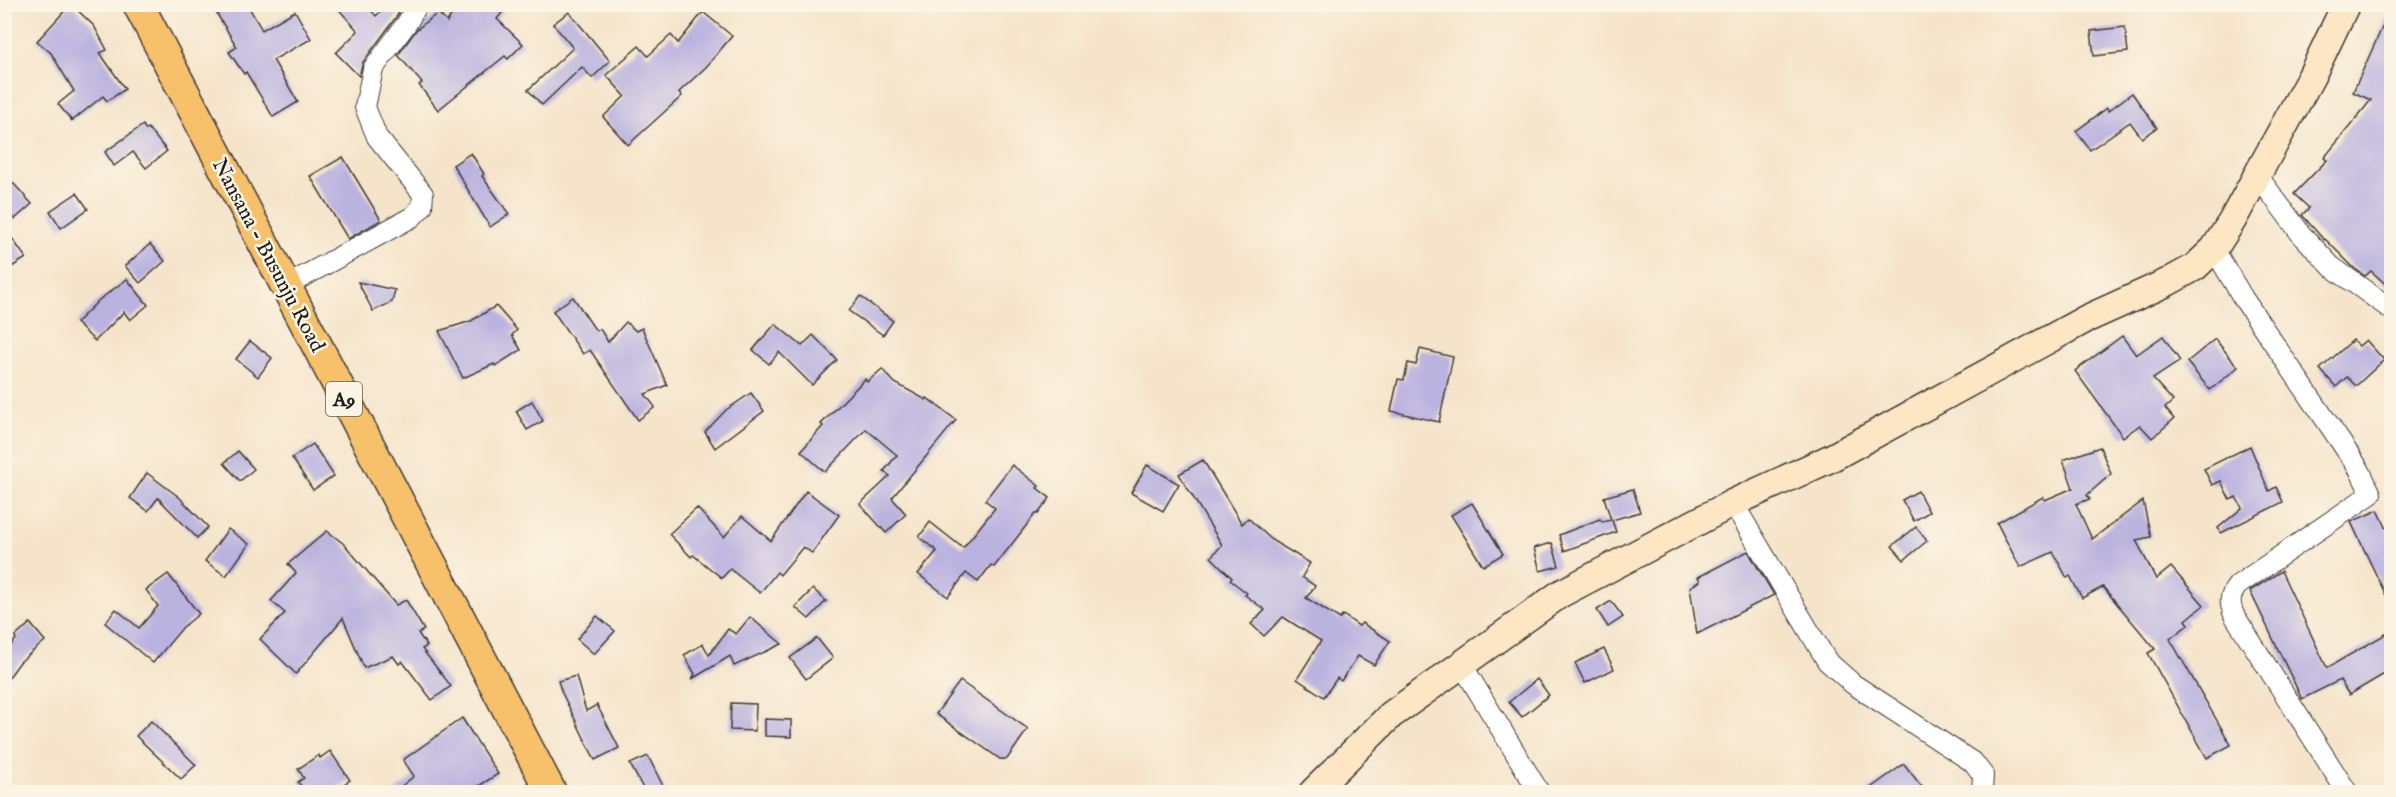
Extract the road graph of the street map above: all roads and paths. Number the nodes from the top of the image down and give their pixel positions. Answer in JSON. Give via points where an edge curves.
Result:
{"nodes":[{"id":1,"x":138,"y":4,"type":"edge"},
{"id":2,"x":418,"y":4,"type":"edge"},
{"id":3,"x":2346,"y":4,"type":"edge"},
{"id":4,"x":2257,"y":176,"type":"junction"},
{"id":5,"x":2214,"y":249,"type":"junction"},
{"id":6,"x":286,"y":286,"type":"junction"},
{"id":7,"x":2391,"y":310,"type":"edge"},
{"id":8,"x":1733,"y":503,"type":"junction"},
{"id":9,"x":1461,"y":663,"type":"junction"},
{"id":10,"x":551,"y":792,"type":"edge"},
{"id":11,"x":1314,"y":792,"type":"edge"},
{"id":12,"x":1539,"y":792,"type":"edge"},
{"id":13,"x":1982,"y":792,"type":"edge"},
{"id":14,"x":2347,"y":792,"type":"edge"}],
"edges":[{"from":1,"to":6,"type":"main road","name":"Nansana - Busunju Road","number":"A9"},
{"from":2,"to":6,"type":"street","via":[[374,69],[365,107],[377,137],[423,194],[422,207],[412,218]]},
{"from":3,"to":4,"type":"street"},
{"from":4,"to":5,"type":"street"},
{"from":4,"to":7,"type":"street","via":[[2332,267]]},
{"from":5,"to":8,"type":"street","via":[[2168,282],[2086,319],[1831,458]]},
{"from":5,"to":14,"type":"street","via":[[2359,469],[2371,494],[2238,585],[2230,594],[2229,603]]},
{"from":6,"to":10,"type":"main road","name":"Nansana - Busunju Road","number":"A9"},
{"from":8,"to":9,"type":"street","via":[[1560,594]]},
{"from":8,"to":13,"type":"street","via":[[1827,661],[1853,684],[1974,763],[1983,775]]},
{"from":9,"to":11,"type":"street","via":[[1390,715]]},
{"from":9,"to":12,"type":"street"}]}
